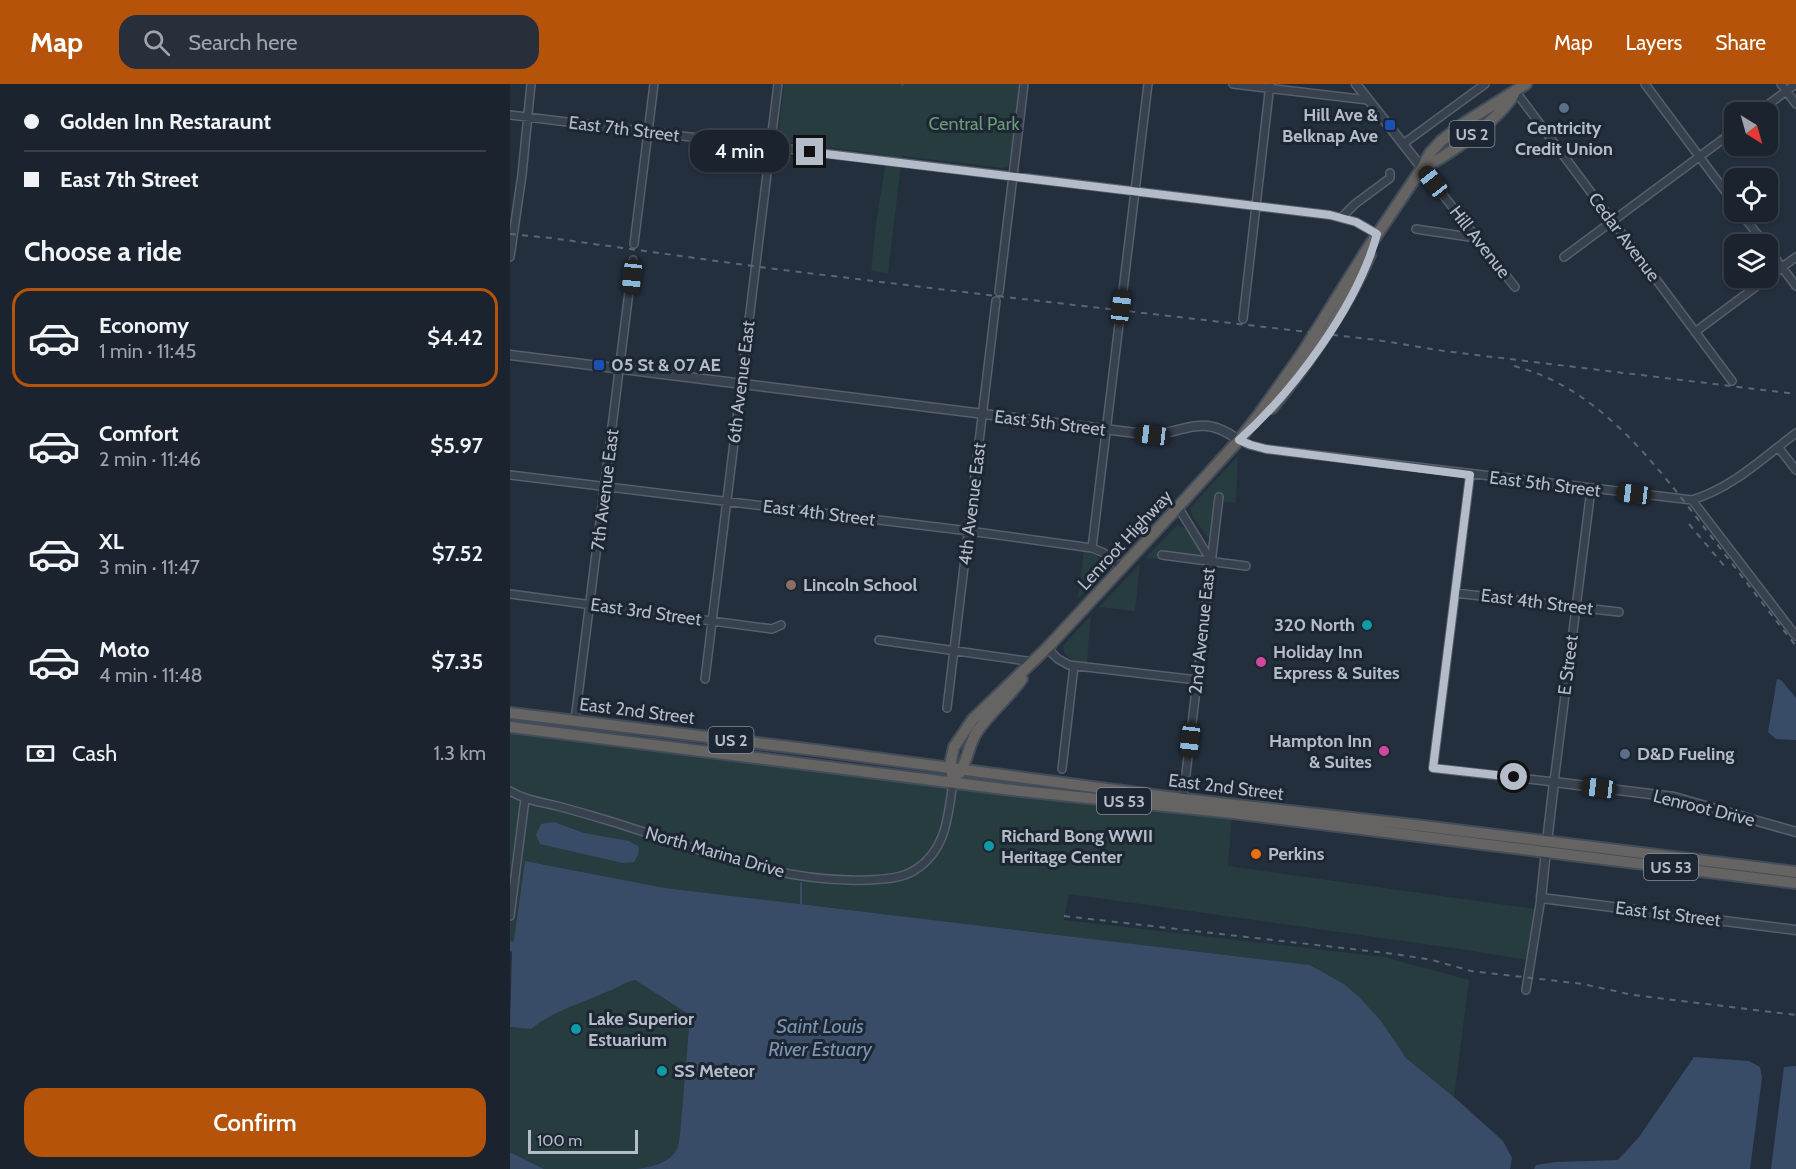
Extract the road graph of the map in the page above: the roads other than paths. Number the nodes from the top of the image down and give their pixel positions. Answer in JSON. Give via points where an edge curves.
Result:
{"nodes":[{"id":1,"x":531,"y":84,"type":"edge"},
{"id":2,"x":654,"y":84,"type":"edge"},
{"id":3,"x":778,"y":84,"type":"edge"},
{"id":4,"x":1024,"y":84,"type":"edge"},
{"id":5,"x":1148,"y":84,"type":"edge"},
{"id":6,"x":1233,"y":84,"type":"edge"},
{"id":7,"x":1356,"y":84,"type":"edge"},
{"id":8,"x":1485,"y":84,"type":"edge"},
{"id":9,"x":1526,"y":84,"type":"edge"},
{"id":10,"x":1645,"y":84,"type":"edge"},
{"id":11,"x":1781,"y":84,"type":"edge"},
{"id":12,"x":1796,"y":84,"type":"edge"},
{"id":13,"x":1270,"y":86,"type":"edge"},
{"id":14,"x":1516,"y":92,"type":"junction"},
{"id":15,"x":1786,"y":92,"type":"junction"},
{"id":16,"x":1368,"y":100,"type":"junction"},
{"id":17,"x":1772,"y":102,"type":"edge"},
{"id":18,"x":1796,"y":104,"type":"edge"},
{"id":19,"x":510,"y":115,"type":"edge"},
{"id":20,"x":527,"y":117,"type":"junction"},
{"id":21,"x":648,"y":132,"type":"junction"},
{"id":22,"x":1724,"y":138,"type":"edge"},
{"id":23,"x":1403,"y":144,"type":"junction"},
{"id":24,"x":770,"y":147,"type":"junction"},
{"id":25,"x":1699,"y":156,"type":"junction"},
{"id":26,"x":1422,"y":168,"type":"junction"},
{"id":27,"x":1390,"y":173,"type":"dead end"},
{"id":28,"x":1012,"y":177,"type":"junction"},
{"id":29,"x":1724,"y":190,"type":"edge"},
{"id":30,"x":1135,"y":192,"type":"junction"},
{"id":31,"x":1255,"y":207,"type":"junction"},
{"id":32,"x":1342,"y":217,"type":"junction"},
{"id":33,"x":1612,"y":222,"type":"junction"},
{"id":34,"x":1748,"y":222,"type":"edge"},
{"id":35,"x":1416,"y":229,"type":"dead end"},
{"id":36,"x":1377,"y":234,"type":"junction"},
{"id":37,"x":1757,"y":234,"type":"edge"},
{"id":38,"x":1476,"y":238,"type":"junction"},
{"id":39,"x":634,"y":244,"type":"dead end"},
{"id":40,"x":1796,"y":256,"type":"edge"},
{"id":41,"x":510,"y":257,"type":"edge"},
{"id":42,"x":1564,"y":257,"type":"dead end"},
{"id":43,"x":633,"y":260,"type":"dead end"},
{"id":44,"x":1778,"y":262,"type":"edge"},
{"id":45,"x":1782,"y":268,"type":"junction"},
{"id":46,"x":1796,"y":286,"type":"edge"},
{"id":47,"x":1515,"y":287,"type":"dead end"},
{"id":48,"x":999,"y":292,"type":"dead end"},
{"id":49,"x":996,"y":301,"type":"dead end"},
{"id":50,"x":1121,"y":307,"type":"dead end"},
{"id":51,"x":1120,"y":316,"type":"dead end"},
{"id":52,"x":1244,"y":319,"type":"dead end"},
{"id":53,"x":1695,"y":332,"type":"junction"},
{"id":54,"x":510,"y":355,"type":"edge"},
{"id":55,"x":619,"y":369,"type":"junction"},
{"id":56,"x":1732,"y":381,"type":"dead end"},
{"id":57,"x":741,"y":384,"type":"junction"},
{"id":58,"x":983,"y":414,"type":"junction"},
{"id":59,"x":1105,"y":429,"type":"junction"},
{"id":60,"x":1796,"y":433,"type":"edge"},
{"id":61,"x":1239,"y":440,"type":"junction"},
{"id":62,"x":1778,"y":447,"type":"junction"},
{"id":63,"x":1796,"y":470,"type":"edge"},
{"id":64,"x":510,"y":475,"type":"edge"},
{"id":65,"x":1470,"y":475,"type":"junction"},
{"id":66,"x":605,"y":487,"type":"junction"},
{"id":67,"x":1591,"y":489,"type":"junction"},
{"id":68,"x":1220,"y":497,"type":"dead end"},
{"id":69,"x":1692,"y":500,"type":"junction"},
{"id":70,"x":727,"y":502,"type":"junction"},
{"id":71,"x":1179,"y":507,"type":"junction"},
{"id":72,"x":969,"y":531,"type":"junction"},
{"id":73,"x":1092,"y":548,"type":"junction"},
{"id":74,"x":1162,"y":555,"type":"dead end"},
{"id":75,"x":1211,"y":562,"type":"junction"},
{"id":76,"x":1246,"y":566,"type":"dead end"},
{"id":77,"x":1122,"y":568,"type":"junction"},
{"id":78,"x":1455,"y":593,"type":"junction"},
{"id":79,"x":510,"y":594,"type":"edge"},
{"id":80,"x":591,"y":604,"type":"junction"},
{"id":81,"x":1576,"y":607,"type":"junction"},
{"id":82,"x":1619,"y":612,"type":"dead end"},
{"id":83,"x":712,"y":621,"type":"junction"},
{"id":84,"x":781,"y":625,"type":"dead end"},
{"id":85,"x":1796,"y":636,"type":"edge"},
{"id":86,"x":879,"y":640,"type":"dead end"},
{"id":87,"x":1047,"y":648,"type":"junction"},
{"id":88,"x":954,"y":650,"type":"junction"},
{"id":89,"x":1034,"y":662,"type":"junction"},
{"id":90,"x":1074,"y":666,"type":"junction"},
{"id":91,"x":705,"y":679,"type":"dead end"},
{"id":92,"x":1197,"y":680,"type":"junction"},
{"id":93,"x":947,"y":708,"type":"dead end"},
{"id":94,"x":510,"y":713,"type":"edge"},
{"id":95,"x":575,"y":720,"type":"junction"},
{"id":96,"x":510,"y":727,"type":"edge"},
{"id":97,"x":957,"y":769,"type":"junction"},
{"id":98,"x":1062,"y":769,"type":"dead end"},
{"id":99,"x":953,"y":782,"type":"junction"},
{"id":100,"x":1554,"y":782,"type":"junction"},
{"id":101,"x":510,"y":790,"type":"edge"},
{"id":102,"x":525,"y":799,"type":"junction"},
{"id":103,"x":1183,"y":803,"type":"junction"},
{"id":104,"x":1796,"y":832,"type":"edge"},
{"id":105,"x":1547,"y":847,"type":"junction"},
{"id":106,"x":1796,"y":872,"type":"edge"},
{"id":107,"x":1796,"y":883,"type":"edge"},
{"id":108,"x":1541,"y":898,"type":"junction"},
{"id":109,"x":510,"y":916,"type":"edge"},
{"id":110,"x":1796,"y":930,"type":"edge"},
{"id":111,"x":1526,"y":990,"type":"dead end"}],
"edges":[{"from":1,"to":20,"type":"street"},
{"from":2,"to":21,"type":"street"},
{"from":3,"to":24,"type":"street","name":"6th Avenue East"},
{"from":4,"to":28,"type":"street"},
{"from":5,"to":30,"type":"street"},
{"from":6,"to":13,"type":"street"},
{"from":7,"to":16,"type":"street","name":"Hill Avenue"},
{"from":8,"to":23,"type":"street"},
{"from":9,"to":14,"type":"highway","number":"US 2"},
{"from":10,"to":25,"type":"street"},
{"from":11,"to":15,"type":"street"},
{"from":12,"to":15,"type":"street"},
{"from":13,"to":16,"type":"street"},
{"from":13,"to":31,"type":"street"},
{"from":14,"to":26,"type":"highway","number":"US 2","via":[[1491,119]]},
{"from":14,"to":33,"type":"street","name":"Cedar Avenue"},
{"from":15,"to":17,"type":"street"},
{"from":15,"to":18,"type":"street"},
{"from":16,"to":23,"type":"street","name":"Hill Avenue"},
{"from":19,"to":20,"type":"street","name":"East 7th Street"},
{"from":20,"to":21,"type":"street","name":"East 7th Street"},
{"from":20,"to":41,"type":"street"},
{"from":21,"to":24,"type":"street","name":"East 7th Street"},
{"from":21,"to":39,"type":"street"},
{"from":22,"to":25,"type":"street"},
{"from":23,"to":26,"type":"street","name":"Hill Avenue"},
{"from":24,"to":28,"type":"street","name":"East 7th Street"},
{"from":24,"to":57,"type":"street","name":"6th Avenue East"},
{"from":25,"to":29,"type":"street"},
{"from":25,"to":33,"type":"street"},
{"from":26,"to":36,"type":"highway","name":"Lenroot Highway","number":"US 2"},
{"from":26,"to":38,"type":"street","name":"Hill Avenue"},
{"from":27,"to":32,"type":"street","via":[[1390,178]]},
{"from":28,"to":30,"type":"street","name":"East 7th Street"},
{"from":28,"to":48,"type":"street"},
{"from":30,"to":31,"type":"street","name":"East 7th Street"},
{"from":30,"to":50,"type":"street"},
{"from":31,"to":32,"type":"street","name":"East 7th Street"},
{"from":31,"to":52,"type":"street"},
{"from":32,"to":36,"type":"street","name":"East 7th Street"},
{"from":33,"to":42,"type":"street"},
{"from":33,"to":53,"type":"street","name":"Cedar Avenue"},
{"from":34,"to":37,"type":"street"},
{"from":35,"to":38,"type":"street"},
{"from":36,"to":61,"type":"highway","name":"Lenroot Highway","number":"US 2","via":[[1355,288],[1327,335],[1271,410]]},
{"from":38,"to":47,"type":"street","name":"Hill Avenue"},
{"from":40,"to":45,"type":"street"},
{"from":43,"to":55,"type":"street","name":"7th Avenue East"},
{"from":44,"to":45,"type":"street"},
{"from":45,"to":46,"type":"street"},
{"from":45,"to":53,"type":"street"},
{"from":49,"to":58,"type":"street","name":"4th Avenue East"},
{"from":51,"to":59,"type":"street"},
{"from":53,"to":56,"type":"street","name":"Cedar Avenue"},
{"from":54,"to":55,"type":"street","name":"East 5th Street"},
{"from":55,"to":57,"type":"street","name":"East 5th Street"},
{"from":55,"to":66,"type":"street","name":"7th Avenue East"},
{"from":57,"to":58,"type":"street","name":"East 5th Street"},
{"from":57,"to":70,"type":"street","name":"6th Avenue East"},
{"from":58,"to":59,"type":"street","name":"East 5th Street"},
{"from":58,"to":72,"type":"street","name":"4th Avenue East"},
{"from":59,"to":61,"type":"street","name":"East 5th Street","via":[[1152,435],[1209,426]]},
{"from":59,"to":73,"type":"street"},
{"from":60,"to":62,"type":"street"},
{"from":61,"to":65,"type":"street","name":"East 5th Street","via":[[1266,449]]},
{"from":61,"to":71,"type":"highway","name":"Lenroot Highway","number":"US 2"},
{"from":62,"to":63,"type":"street"},
{"from":62,"to":69,"type":"street","via":[[1732,481]]},
{"from":64,"to":66,"type":"street","name":"East 4th Street"},
{"from":65,"to":67,"type":"street","name":"East 5th Street"},
{"from":65,"to":78,"type":"street"},
{"from":66,"to":70,"type":"street","name":"East 4th Street"},
{"from":66,"to":80,"type":"street","name":"7th Avenue East"},
{"from":67,"to":69,"type":"street","name":"East 5th Street"},
{"from":67,"to":81,"type":"street","name":"E Street"},
{"from":68,"to":75,"type":"street"},
{"from":69,"to":85,"type":"street"},
{"from":70,"to":72,"type":"street","name":"East 4th Street"},
{"from":70,"to":83,"type":"street","name":"6th Avenue East"},
{"from":71,"to":75,"type":"street","name":"2nd Avenue East"},
{"from":71,"to":77,"type":"highway","name":"Lenroot Highway","number":"US 2"},
{"from":72,"to":73,"type":"street","name":"East 4th Street"},
{"from":72,"to":88,"type":"street","name":"4th Avenue East"},
{"from":73,"to":77,"type":"street","name":"East 4th Street"},
{"from":74,"to":75,"type":"street"},
{"from":75,"to":76,"type":"street"},
{"from":75,"to":92,"type":"street","name":"2nd Avenue East"},
{"from":77,"to":87,"type":"highway","name":"Lenroot Highway","number":"US 2"},
{"from":78,"to":81,"type":"street","name":"East 4th Street"},
{"from":78,"to":100,"type":"street","name":"Lenroot Drive","via":[[1433,768]]},
{"from":79,"to":80,"type":"street","name":"East 3rd Street"},
{"from":80,"to":83,"type":"street","name":"East 3rd Street"},
{"from":80,"to":95,"type":"street","name":"7th Avenue East"},
{"from":81,"to":82,"type":"street","name":"East 4th Street"},
{"from":81,"to":100,"type":"street","name":"E Street"},
{"from":83,"to":84,"type":"street","name":"East 3rd Street","via":[[772,629]]},
{"from":83,"to":91,"type":"street","name":"6th Avenue East"},
{"from":86,"to":88,"type":"street"},
{"from":87,"to":89,"type":"highway","name":"Lenroot Highway","number":"US 2"},
{"from":87,"to":90,"type":"street","via":[[1062,662]]},
{"from":88,"to":89,"type":"street"},
{"from":88,"to":93,"type":"street","name":"4th Avenue East"},
{"from":89,"to":97,"type":"highway","name":"Lenroot Highway","number":"US 2","via":[[979,729]]},
{"from":90,"to":92,"type":"street"},
{"from":90,"to":98,"type":"street"},
{"from":92,"to":103,"type":"street","name":"2nd Avenue East"},
{"from":94,"to":95,"type":"highway","name":"East 2nd Street","number":"US 2"},
{"from":95,"to":97,"type":"highway","name":"East 2nd Street","number":"US 2"},
{"from":96,"to":99,"type":"highway","name":"East 2nd Street","number":"US 2"},
{"from":97,"to":99,"type":"highway","name":"Lenroot Highway","number":"US 2"},
{"from":97,"to":103,"type":"highway","name":"East 2nd Street","number":"US 53"},
{"from":99,"to":102,"type":"street","name":"North Marina Drive","via":[[946,828],[936,851],[914,872],[881,880],[813,878],[767,869]]},
{"from":99,"to":103,"type":"highway","name":"East 2nd Street","number":"US 53"},
{"from":100,"to":104,"type":"street","name":"Lenroot Drive","via":[[1674,797]]},
{"from":100,"to":105,"type":"street","name":"E Street"},
{"from":101,"to":102,"type":"street","name":"North Marina Drive"},
{"from":102,"to":109,"type":"street"},
{"from":103,"to":105,"type":"highway","name":"East 2nd Street","number":"US 53","via":[[1429,826]]},
{"from":105,"to":106,"type":"highway","name":"East 2nd Street","number":"US 53"},
{"from":105,"to":107,"type":"highway","name":"East 2nd Street","number":"US 53"},
{"from":105,"to":108,"type":"street","name":"E Street"},
{"from":108,"to":110,"type":"street","name":"East 1st Street"},
{"from":108,"to":111,"type":"street","name":"E Street"}]}
